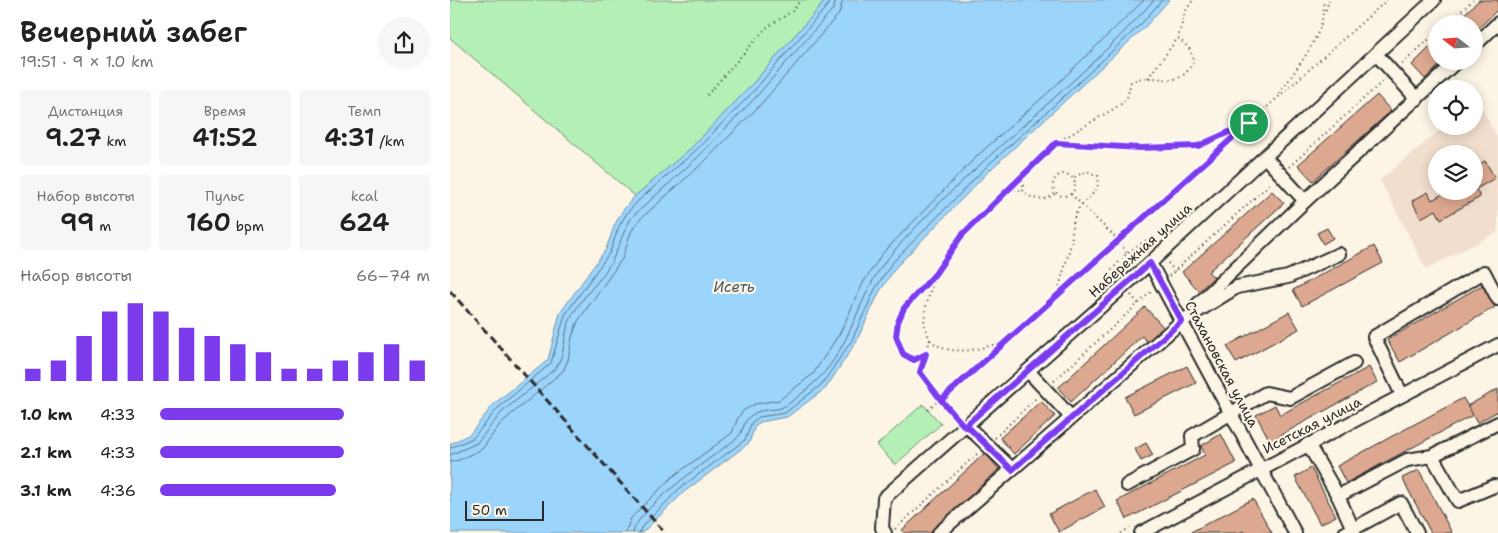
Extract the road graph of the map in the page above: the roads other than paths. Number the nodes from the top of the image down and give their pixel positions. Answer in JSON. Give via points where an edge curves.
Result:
{"nodes":[{"id":1,"x":1434,"y":0,"type":"edge"},
{"id":2,"x":1498,"y":23,"type":"edge"},
{"id":3,"x":1483,"y":37,"type":"edge"},
{"id":4,"x":1376,"y":54,"type":"junction"},
{"id":5,"x":1448,"y":70,"type":"edge"},
{"id":6,"x":1417,"y":99,"type":"junction"},
{"id":7,"x":1265,"y":157,"type":"junction"},
{"id":8,"x":1305,"y":201,"type":"junction"},
{"id":9,"x":1339,"y":254,"type":"dead end"},
{"id":10,"x":1150,"y":263,"type":"junction"},
{"id":11,"x":1498,"y":300,"type":"edge"},
{"id":12,"x":1182,"y":321,"type":"junction"},
{"id":13,"x":1498,"y":345,"type":"edge"},
{"id":14,"x":1354,"y":363,"type":"dead end"},
{"id":15,"x":1028,"y":371,"type":"junction"},
{"id":16,"x":1402,"y":395,"type":"junction"},
{"id":17,"x":1232,"y":414,"type":"junction"},
{"id":18,"x":1071,"y":418,"type":"junction"},
{"id":19,"x":1498,"y":423,"type":"edge"},
{"id":20,"x":966,"y":426,"type":"junction"},
{"id":21,"x":1308,"y":444,"type":"junction"},
{"id":22,"x":1432,"y":456,"type":"junction"},
{"id":23,"x":1261,"y":468,"type":"junction"},
{"id":24,"x":1012,"y":470,"type":"junction"},
{"id":25,"x":1126,"y":485,"type":"dead end"},
{"id":26,"x":1494,"y":486,"type":"dead end"},
{"id":27,"x":1338,"y":496,"type":"junction"},
{"id":28,"x":884,"y":531,"type":"edge"},
{"id":29,"x":1349,"y":531,"type":"edge"},
{"id":30,"x":939,"y":533,"type":"edge"},
{"id":31,"x":1141,"y":533,"type":"edge"},
{"id":32,"x":1295,"y":533,"type":"edge"},
{"id":33,"x":1417,"y":533,"type":"edge"}],
"edges":[{"from":1,"to":4,"type":"street","name":"Набережная улица"},
{"from":2,"to":3,"type":"street"},
{"from":4,"to":6,"type":"street"},
{"from":4,"to":7,"type":"street","name":"Набережная улица"},
{"from":5,"to":6,"type":"street"},
{"from":6,"to":8,"type":"street"},
{"from":7,"to":8,"type":"street"},
{"from":7,"to":10,"type":"street","name":"Набережная улица"},
{"from":8,"to":12,"type":"street"},
{"from":9,"to":12,"type":"street","via":[[1288,277],[1238,287]]},
{"from":10,"to":12,"type":"street","name":"Стахановская улица"},
{"from":10,"to":15,"type":"street","name":"Набережная улица"},
{"from":11,"to":16,"type":"street","via":[[1484,272],[1374,337]]},
{"from":12,"to":17,"type":"street","name":"Стахановская улица"},
{"from":12,"to":18,"type":"street"},
{"from":13,"to":16,"type":"street","name":"Исетская улица"},
{"from":14,"to":17,"type":"street","via":[[1290,398],[1266,393]]},
{"from":15,"to":18,"type":"street"},
{"from":15,"to":20,"type":"street","name":"Набережная улица"},
{"from":16,"to":21,"type":"street","name":"Исетская улица"},
{"from":17,"to":23,"type":"street","name":"Стахановская улица"},
{"from":17,"to":25,"type":"street","via":[[1192,436],[1193,449]]},
{"from":18,"to":24,"type":"street"},
{"from":19,"to":22,"type":"street"},
{"from":20,"to":24,"type":"street"},
{"from":20,"to":28,"type":"street","name":"Набережная улица","via":[[884,498]]},
{"from":21,"to":23,"type":"street","name":"Исетская улица"},
{"from":21,"to":27,"type":"street"},
{"from":22,"to":26,"type":"street","via":[[1458,501]]},
{"from":22,"to":27,"type":"street","via":[[1407,460]]},
{"from":23,"to":31,"type":"street","name":"Исетская улица"},
{"from":23,"to":32,"type":"street","name":"Стахановская улица"},
{"from":24,"to":30,"type":"street"},
{"from":27,"to":29,"type":"street"},
{"from":29,"to":33,"type":"street","via":[[1401,503]]}]}
